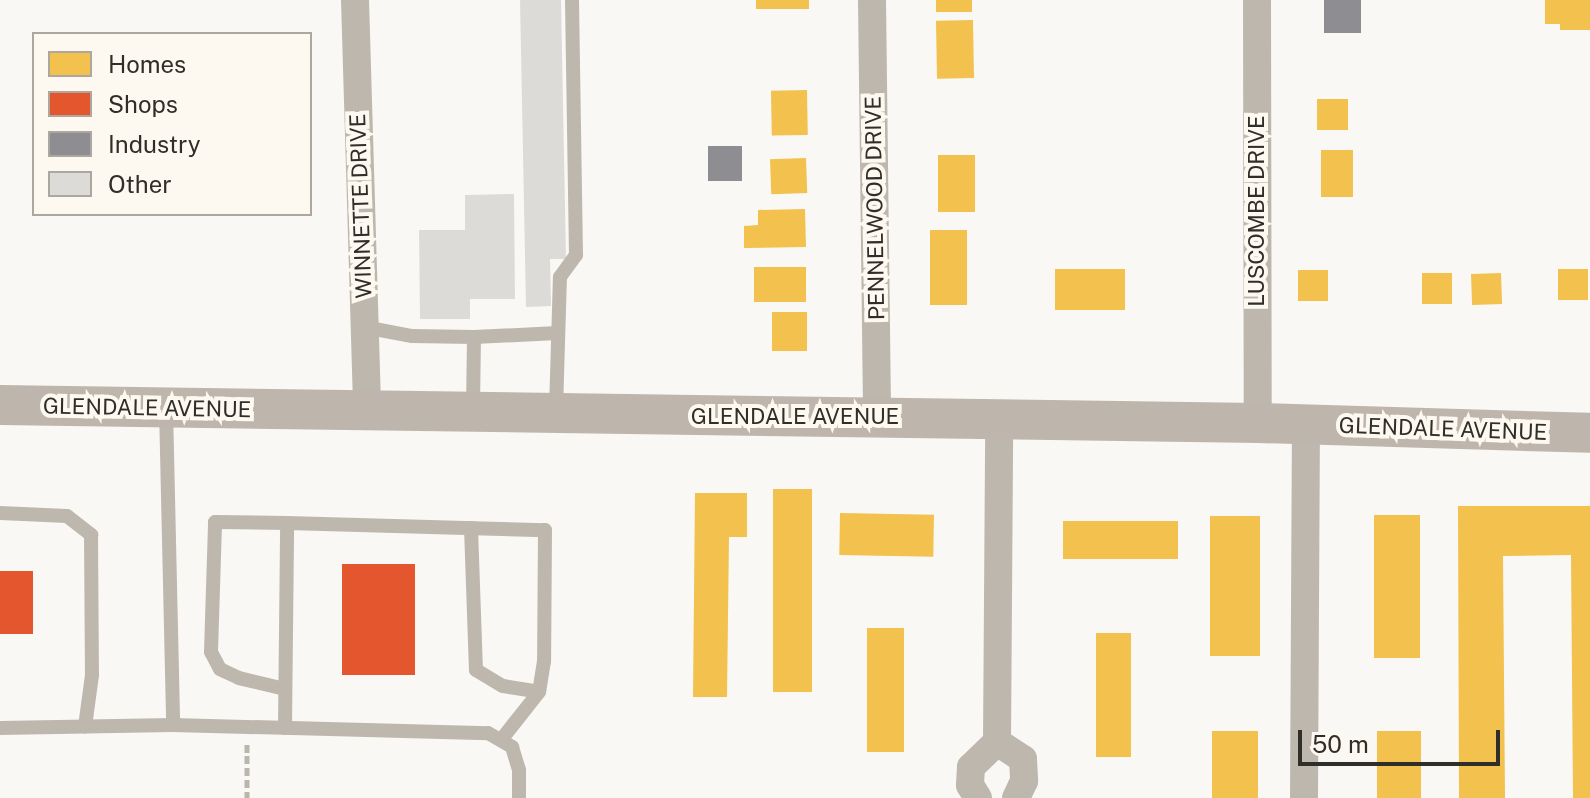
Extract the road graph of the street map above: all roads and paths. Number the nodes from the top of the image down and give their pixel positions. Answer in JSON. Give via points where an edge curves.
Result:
{"nodes":[{"id":1,"x":355,"y":0,"type":"edge"},
{"id":2,"x":572,"y":0,"type":"edge"},
{"id":3,"x":872,"y":0,"type":"edge"},
{"id":4,"x":1257,"y":0,"type":"edge"},
{"id":5,"x":364,"y":327,"type":"junction"},
{"id":6,"x":558,"y":333,"type":"junction"},
{"id":7,"x":474,"y":337,"type":"junction"},
{"id":8,"x":0,"y":405,"type":"edge"},
{"id":9,"x":166,"y":408,"type":"junction"},
{"id":10,"x":367,"y":412,"type":"junction"},
{"id":11,"x":473,"y":414,"type":"junction"},
{"id":12,"x":555,"y":415,"type":"junction"},
{"id":13,"x":877,"y":417,"type":"junction"},
{"id":14,"x":999,"y":419,"type":"junction"},
{"id":15,"x":1258,"y":423,"type":"junction"},
{"id":16,"x":1306,"y":424,"type":"junction"},
{"id":17,"x":1590,"y":433,"type":"edge"},
{"id":18,"x":0,"y":513,"type":"edge"},
{"id":19,"x":287,"y":523,"type":"junction"},
{"id":20,"x":471,"y":528,"type":"junction"},
{"id":21,"x":285,"y":689,"type":"junction"},
{"id":22,"x":539,"y":692,"type":"junction"},
{"id":23,"x":173,"y":725,"type":"junction"},
{"id":24,"x":85,"y":727,"type":"junction"},
{"id":25,"x":247,"y":727,"type":"junction"},
{"id":26,"x":0,"y":728,"type":"edge"},
{"id":27,"x":285,"y":728,"type":"junction"},
{"id":28,"x":501,"y":740,"type":"junction"},
{"id":29,"x":997,"y":742,"type":"junction"},
{"id":30,"x":247,"y":798,"type":"edge"},
{"id":31,"x":519,"y":798,"type":"edge"},
{"id":32,"x":978,"y":798,"type":"edge"},
{"id":33,"x":1016,"y":798,"type":"edge"},
{"id":34,"x":1304,"y":798,"type":"edge"}],
"edges":[{"from":1,"to":5,"type":"street","name":"WINNETTE DRIVE"},
{"from":2,"to":6,"type":"lane","via":[[576,255],[560,277]]},
{"from":3,"to":13,"type":"street","name":"PENNELWOOD DRIVE"},
{"from":4,"to":15,"type":"street","name":"LUSCOMBE DRIVE"},
{"from":5,"to":7,"type":"lane","via":[[412,336]]},
{"from":5,"to":10,"type":"street","name":"WINNETTE DRIVE"},
{"from":6,"to":7,"type":"lane"},
{"from":6,"to":12,"type":"lane"},
{"from":7,"to":11,"type":"lane"},
{"from":8,"to":9,"type":"main road","name":"GLENDALE AVENUE"},
{"from":9,"to":10,"type":"main road","name":"GLENDALE AVENUE"},
{"from":9,"to":23,"type":"lane"},
{"from":10,"to":11,"type":"main road","name":"GLENDALE AVENUE"},
{"from":11,"to":12,"type":"main road","name":"GLENDALE AVENUE"},
{"from":12,"to":13,"type":"main road","name":"GLENDALE AVENUE"},
{"from":13,"to":14,"type":"main road","name":"GLENDALE AVENUE"},
{"from":14,"to":15,"type":"main road","name":"GLENDALE AVENUE"},
{"from":14,"to":29,"type":"street"},
{"from":15,"to":16,"type":"main road","name":"GLENDALE AVENUE"},
{"from":16,"to":17,"type":"main road","name":"GLENDALE AVENUE"},
{"from":16,"to":34,"type":"street"},
{"from":18,"to":24,"type":"lane","via":[[67,516],[91,535],[92,675]]},
{"from":19,"to":20,"type":"lane"},
{"from":19,"to":21,"type":"lane"},
{"from":19,"to":21,"type":"lane","via":[[215,522],[211,652],[220,669]]},
{"from":20,"to":22,"type":"lane","via":[[476,670],[503,686]]},
{"from":20,"to":22,"type":"lane","via":[[545,530]]},
{"from":21,"to":27,"type":"lane"},
{"from":22,"to":28,"type":"lane"},
{"from":23,"to":24,"type":"lane"},
{"from":23,"to":25,"type":"lane"},
{"from":24,"to":26,"type":"lane"},
{"from":25,"to":27,"type":"lane"},
{"from":25,"to":30,"type":"path"},
{"from":27,"to":28,"type":"lane","via":[[488,733]]},
{"from":28,"to":31,"type":"lane","via":[[512,747]]},
{"from":29,"to":32,"type":"street","via":[[971,767],[970,785]]},
{"from":29,"to":33,"type":"street","via":[[1023,759],[1024,781]]}]}
